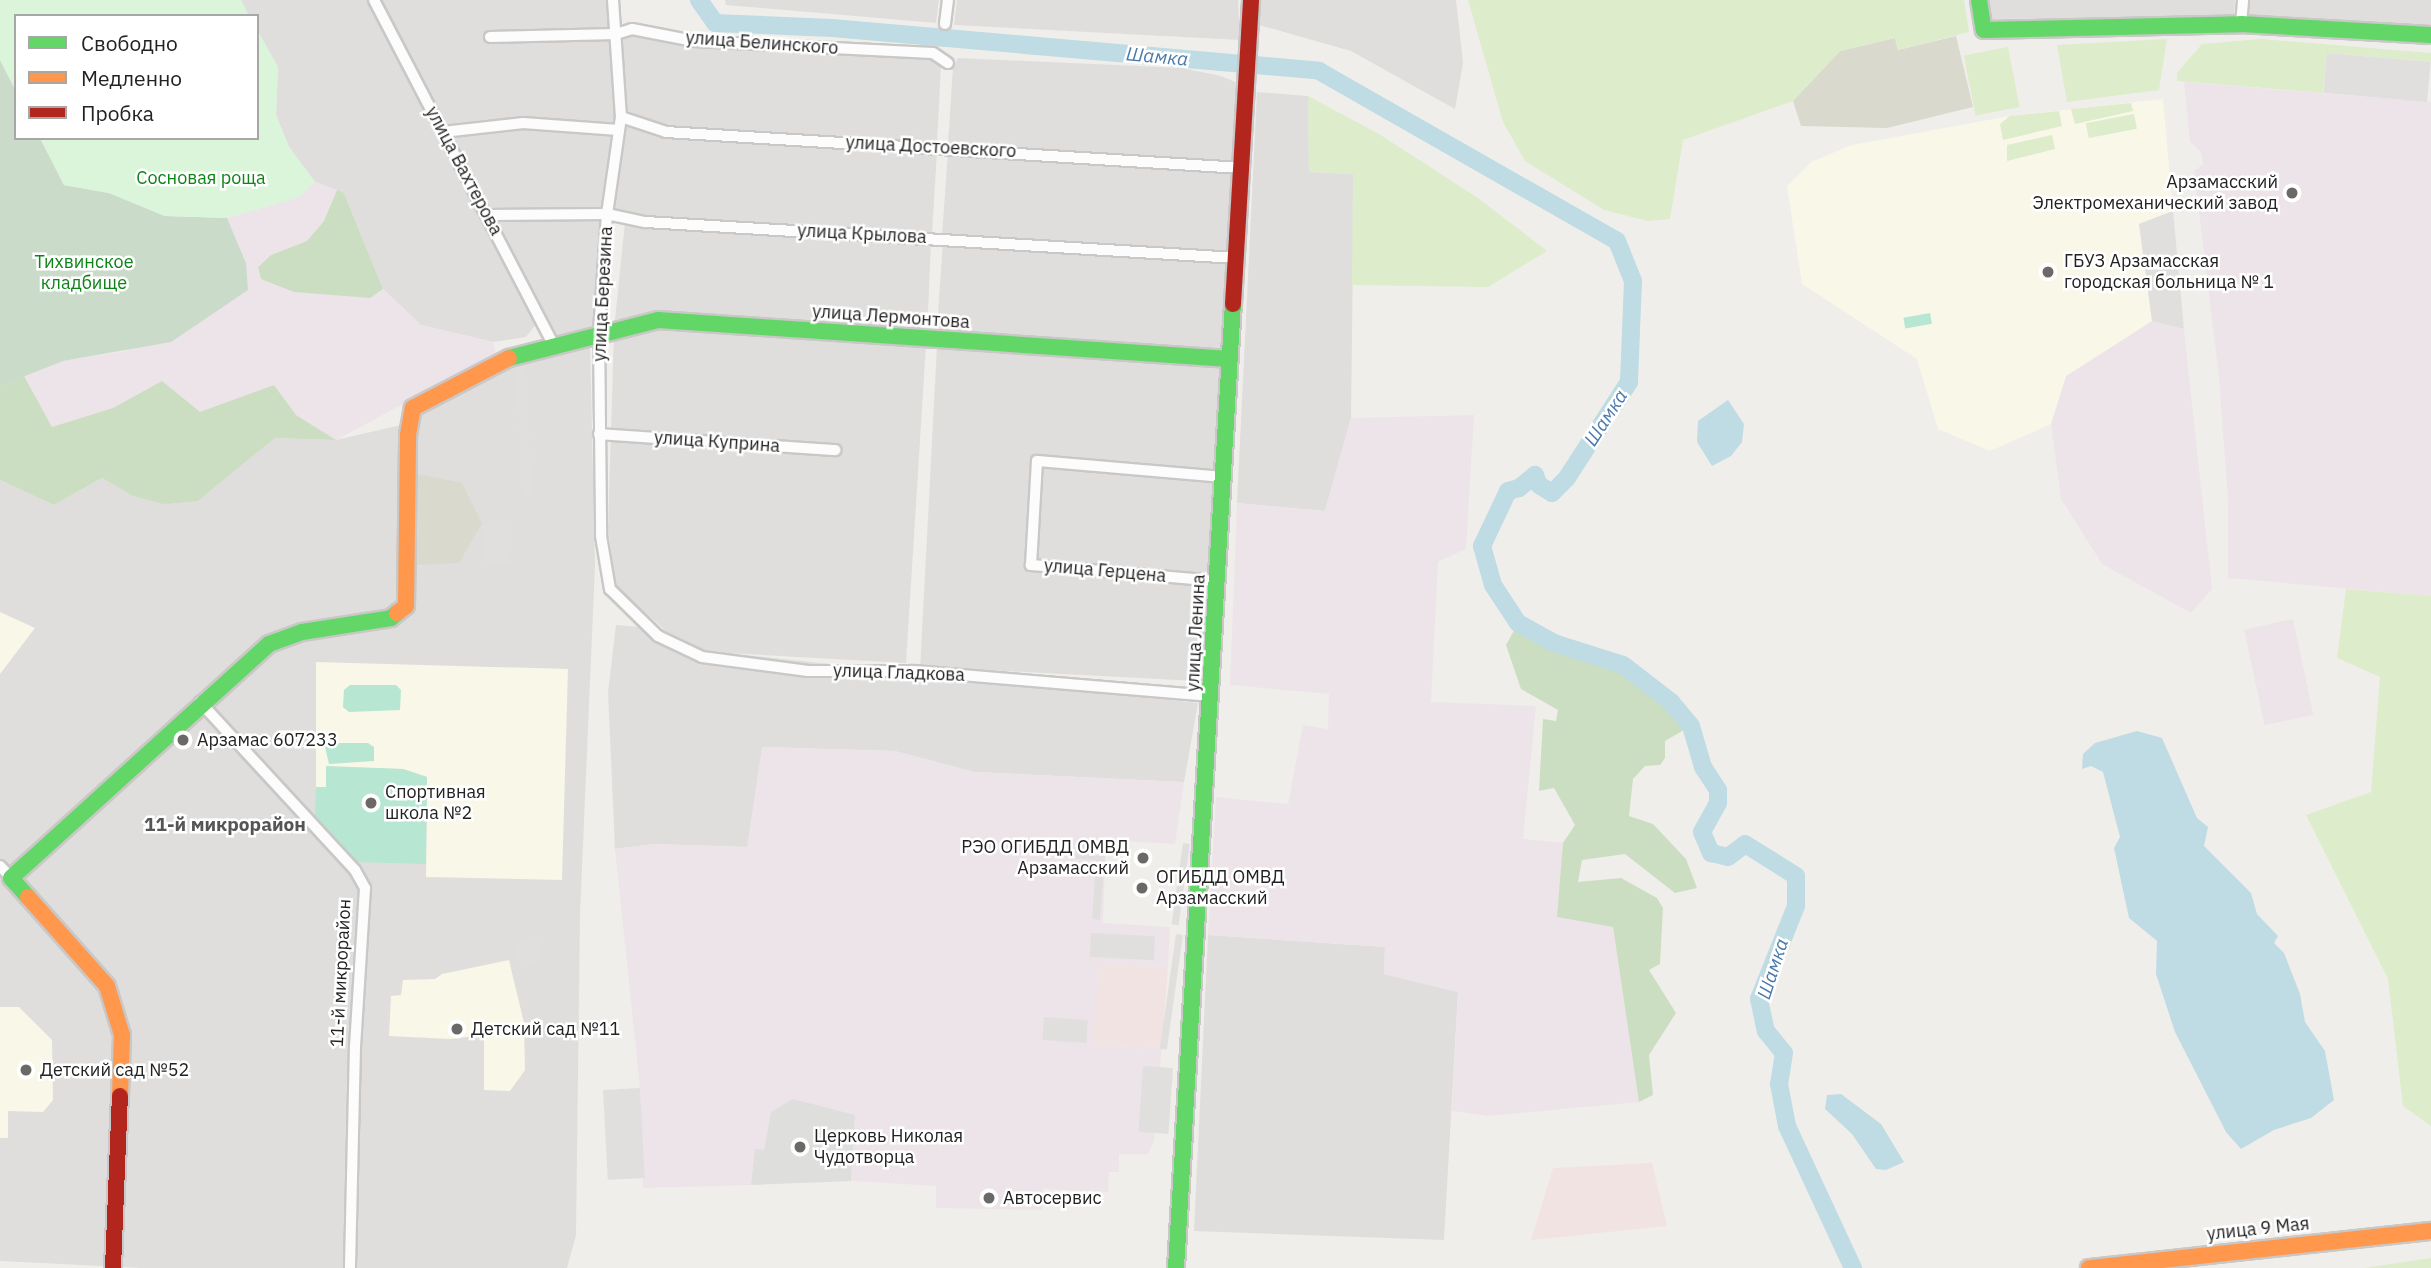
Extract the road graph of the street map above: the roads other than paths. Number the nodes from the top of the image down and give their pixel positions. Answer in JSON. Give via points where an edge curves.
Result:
{"nodes":[{"id":1,"x":374,"y":0,"type":"edge"},
{"id":2,"x":612,"y":0,"type":"edge"},
{"id":3,"x":948,"y":0,"type":"edge"},
{"id":4,"x":1251,"y":0,"type":"edge"},
{"id":5,"x":1979,"y":0,"type":"edge"},
{"id":6,"x":2243,"y":0,"type":"edge"},
{"id":7,"x":945,"y":24,"type":"dead end"},
{"id":8,"x":2241,"y":24,"type":"junction"},
{"id":9,"x":617,"y":34,"type":"junction"},
{"id":10,"x":2431,"y":35,"type":"edge"},
{"id":11,"x":490,"y":37,"type":"dead end"},
{"id":12,"x":942,"y":56,"type":"dead end"},
{"id":13,"x":621,"y":117,"type":"junction"},
{"id":14,"x":619,"y":131,"type":"junction"},
{"id":15,"x":443,"y":132,"type":"junction"},
{"id":16,"x":1242,"y":168,"type":"junction"},
{"id":17,"x":607,"y":214,"type":"junction"},
{"id":18,"x":487,"y":215,"type":"junction"},
{"id":19,"x":1236,"y":258,"type":"junction"},
{"id":20,"x":599,"y":330,"type":"junction"},
{"id":21,"x":552,"y":342,"type":"junction"},
{"id":22,"x":1230,"y":359,"type":"junction"},
{"id":23,"x":599,"y":434,"type":"junction"},
{"id":24,"x":835,"y":450,"type":"dead end"},
{"id":25,"x":1224,"y":477,"type":"junction"},
{"id":26,"x":1218,"y":581,"type":"junction"},
{"id":27,"x":610,"y":589,"type":"joint"},
{"id":28,"x":1212,"y":696,"type":"junction"},
{"id":29,"x":200,"y":702,"type":"junction"},
{"id":30,"x":6,"y":872,"type":"edge"},
{"id":31,"x":2431,"y":1231,"type":"edge"},
{"id":32,"x":113,"y":1268,"type":"edge"},
{"id":33,"x":350,"y":1268,"type":"edge"},
{"id":34,"x":1176,"y":1268,"type":"edge"},
{"id":35,"x":2089,"y":1268,"type":"edge"}],
"edges":[{"from":1,"to":15,"type":"street","name":"улица Вахтерова"},
{"from":2,"to":9,"type":"street","name":"улица Березина"},
{"from":3,"to":7,"type":"street"},
{"from":4,"to":16,"type":"street","name":"улица Ленина"},
{"from":5,"to":8,"type":"street","via":[[1984,30]]},
{"from":6,"to":8,"type":"street"},
{"from":8,"to":10,"type":"street"},
{"from":9,"to":11,"type":"street","name":"улица Белинского"},
{"from":9,"to":12,"type":"street","name":"улица Белинского","via":[[632,29],[694,41]]},
{"from":9,"to":13,"type":"street","name":"улица Березина"},
{"from":13,"to":14,"type":"street","name":"улица Березина"},
{"from":13,"to":16,"type":"street","name":"улица Достоевского","via":[[666,132]]},
{"from":14,"to":15,"type":"street","via":[[523,123]]},
{"from":14,"to":17,"type":"street","name":"улица Березина"},
{"from":15,"to":18,"type":"street","name":"улица Вахтерова"},
{"from":16,"to":19,"type":"street","name":"улица Ленина"},
{"from":17,"to":18,"type":"street","name":"улица Крылова"},
{"from":17,"to":19,"type":"street","name":"улица Крылова","via":[[646,222]]},
{"from":17,"to":20,"type":"street","name":"улица Березина"},
{"from":18,"to":21,"type":"street","name":"улица Вахтерова"},
{"from":19,"to":22,"type":"street","name":"улица Ленина"},
{"from":20,"to":21,"type":"street","name":"улица Лермонтова"},
{"from":20,"to":22,"type":"street","name":"улица Лермонтова","via":[[658,320]]},
{"from":20,"to":23,"type":"street","name":"улица Березина"},
{"from":21,"to":29,"type":"street","via":[[460,380],[413,408],[408,435],[409,596],[400,613],[284,637],[251,656]]},
{"from":22,"to":25,"type":"street","name":"улица Ленина"},
{"from":23,"to":24,"type":"street","name":"улица Куприна"},
{"from":23,"to":27,"type":"street","name":"улица Березина","via":[[601,536]]},
{"from":25,"to":26,"type":"street","name":"улица Ленина"},
{"from":25,"to":26,"type":"street","name":"улица Герцена","via":[[1037,461],[1031,565]]},
{"from":26,"to":28,"type":"street","name":"улица Ленина"},
{"from":27,"to":28,"type":"street","name":"улица Гладкова","via":[[658,636],[702,657],[808,671],[912,670]]},
{"from":28,"to":34,"type":"street","name":"улица Ленина"},
{"from":29,"to":30,"type":"street"},
{"from":29,"to":33,"type":"street","name":"11-й микрорайон","via":[[356,872],[365,888],[355,1046]]},
{"from":30,"to":32,"type":"street","via":[[107,986],[117,1008],[122,1035]]},
{"from":31,"to":35,"type":"street","name":"улица 9 Мая"}]}
